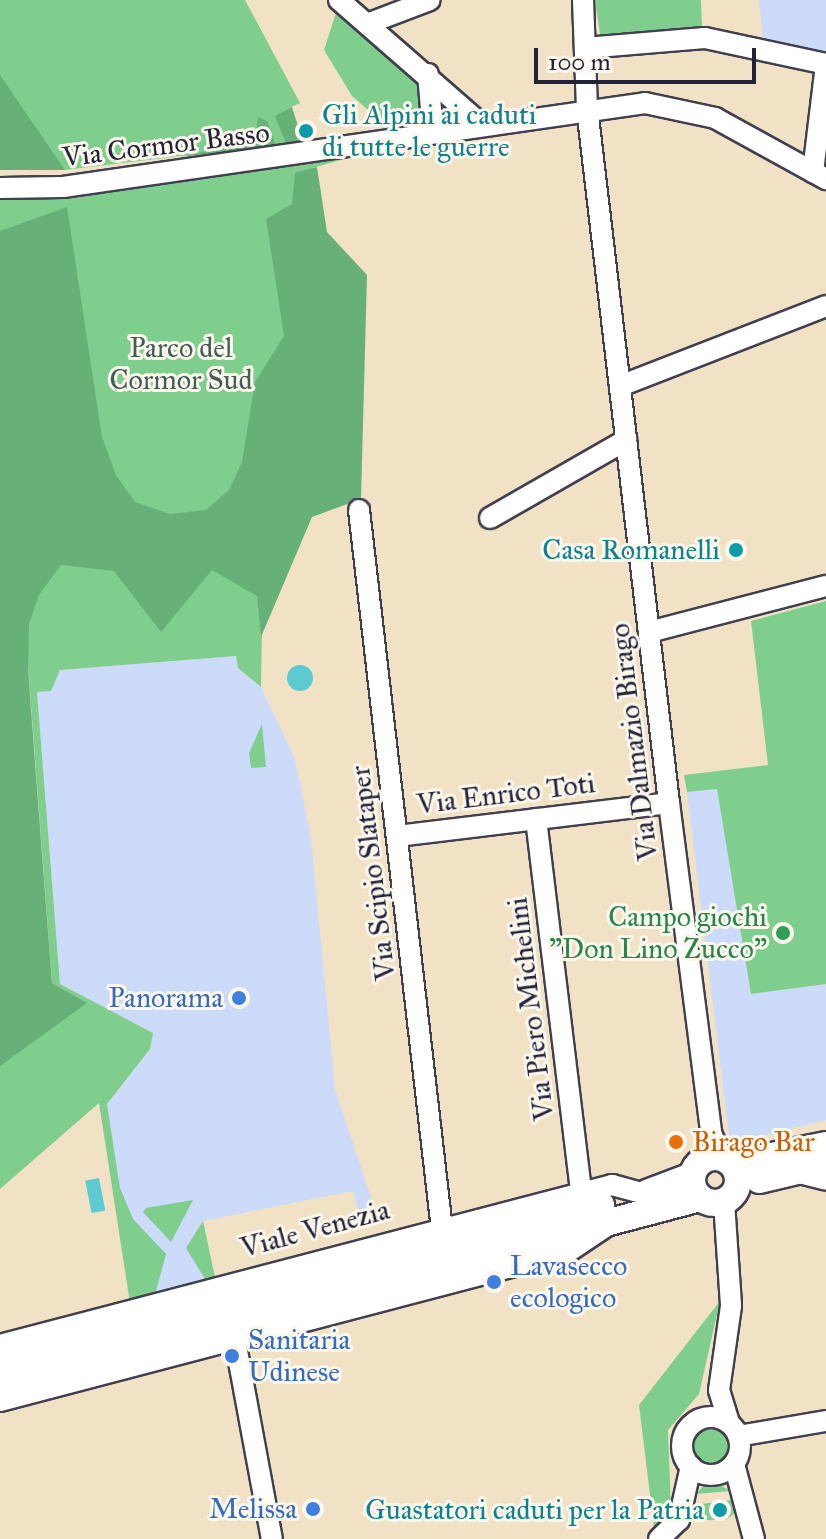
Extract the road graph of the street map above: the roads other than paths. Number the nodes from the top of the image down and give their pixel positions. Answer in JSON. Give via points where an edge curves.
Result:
{"nodes":[{"id":1,"x":339,"y":0,"type":"edge"},
{"id":2,"x":430,"y":0,"type":"edge"},
{"id":3,"x":583,"y":0,"type":"edge"},
{"id":4,"x":367,"y":24,"type":"junction"},
{"id":5,"x":585,"y":48,"type":"junction"},
{"id":6,"x":826,"y":64,"type":"edge"},
{"id":7,"x":428,"y":74,"type":"junction"},
{"id":8,"x":587,"y":108,"type":"junction"},
{"id":9,"x":480,"y":123,"type":"junction"},
{"id":10,"x":433,"y":132,"type":"junction"},
{"id":11,"x":820,"y":176,"type":"edge"},
{"id":12,"x":0,"y":188,"type":"edge"},
{"id":13,"x":826,"y":306,"type":"edge"},
{"id":14,"x":620,"y":386,"type":"junction"},
{"id":15,"x":626,"y":440,"type":"junction"},
{"id":16,"x":359,"y":510,"type":"dead end"},
{"id":17,"x":490,"y":518,"type":"dead end"},
{"id":18,"x":826,"y":586,"type":"edge"},
{"id":19,"x":649,"y":632,"type":"junction"},
{"id":20,"x":669,"y":803,"type":"junction"},
{"id":21,"x":536,"y":819,"type":"junction"},
{"id":22,"x":397,"y":836,"type":"junction"},
{"id":23,"x":826,"y":1137,"type":"edge"},
{"id":24,"x":812,"y":1158,"type":"edge"},
{"id":25,"x":826,"y":1180,"type":"edge"},
{"id":26,"x":715,"y":1181,"type":"junction"},
{"id":27,"x":581,"y":1193,"type":"junction"},
{"id":28,"x":646,"y":1194,"type":"junction"},
{"id":29,"x":620,"y":1218,"type":"junction"},
{"id":30,"x":442,"y":1229,"type":"junction"},
{"id":31,"x":235,"y":1340,"type":"junction"},
{"id":32,"x":0,"y":1345,"type":"edge"},
{"id":33,"x":0,"y":1361,"type":"edge"},
{"id":34,"x":0,"y":1383,"type":"edge"},
{"id":35,"x":719,"y":1390,"type":"junction"},
{"id":36,"x":0,"y":1401,"type":"edge"},
{"id":37,"x":698,"y":1420,"type":"junction"},
{"id":38,"x":826,"y":1421,"type":"edge"},
{"id":39,"x":741,"y":1434,"type":"junction"},
{"id":40,"x":713,"y":1470,"type":"junction"},
{"id":41,"x":272,"y":1539,"type":"edge"},
{"id":42,"x":659,"y":1539,"type":"edge"},
{"id":43,"x":754,"y":1539,"type":"edge"}],
"edges":[{"from":1,"to":4,"type":"street"},
{"from":2,"to":4,"type":"street"},
{"from":3,"to":5,"type":"street","name":"Via Dalmazio Birago"},
{"from":4,"to":7,"type":"street"},
{"from":5,"to":6,"type":"street","via":[[705,38]]},
{"from":5,"to":8,"type":"street","name":"Via Dalmazio Birago"},
{"from":6,"to":11,"type":"street"},
{"from":7,"to":9,"type":"street"},
{"from":7,"to":10,"type":"street"},
{"from":8,"to":9,"type":"street","name":"Via Cormor Basso"},
{"from":8,"to":11,"type":"street","name":"Via Cormor Basso","via":[[645,103],[691,109]]},
{"from":8,"to":14,"type":"street","name":"Via Dalmazio Birago"},
{"from":9,"to":10,"type":"street","name":"Via Cormor Basso"},
{"from":10,"to":12,"type":"street","name":"Via Cormor Basso","via":[[63,187]]},
{"from":13,"to":14,"type":"street"},
{"from":14,"to":15,"type":"street","name":"Via Dalmazio Birago"},
{"from":15,"to":17,"type":"street"},
{"from":15,"to":19,"type":"street","name":"Via Dalmazio Birago"},
{"from":16,"to":22,"type":"street","name":"Via Scipio Slataper"},
{"from":18,"to":19,"type":"street"},
{"from":19,"to":20,"type":"street","name":"Via Dalmazio Birago"},
{"from":20,"to":21,"type":"street","name":"Via Enrico Toti"},
{"from":20,"to":26,"type":"street","name":"Via Dalmazio Birago"},
{"from":21,"to":22,"type":"street","name":"Via Enrico Toti"},
{"from":21,"to":27,"type":"street","name":"Via Piero Michelini"},
{"from":22,"to":30,"type":"street","name":"Via Scipio Slataper"},
{"from":23,"to":24,"type":"street","name":"Viale Venezia"},
{"from":24,"to":25,"type":"street","name":"Viale Venezia"},
{"from":24,"to":26,"type":"main road","name":"Viale Venezia"},
{"from":26,"to":28,"type":"main road","name":"Viale Venezia"},
{"from":26,"to":29,"type":"main road","name":"Viale Venezia"},
{"from":26,"to":35,"type":"street","name":"Via Dalmazio Birago","via":[[731,1306]]},
{"from":27,"to":28,"type":"street","name":"Viale Venezia","via":[[612,1185]]},
{"from":27,"to":30,"type":"street","name":"Viale Venezia"},
{"from":28,"to":33,"type":"main road","name":"Viale Venezia"},
{"from":29,"to":31,"type":"street","name":"Viale Venezia","via":[[568,1252]]},
{"from":29,"to":34,"type":"main road","name":"Viale Venezia"},
{"from":30,"to":32,"type":"street","name":"Viale Venezia"},
{"from":31,"to":36,"type":"street","name":"Viale Venezia"},
{"from":31,"to":41,"type":"street"},
{"from":35,"to":37,"type":"street"},
{"from":35,"to":39,"type":"street"},
{"from":37,"to":39,"type":"street"},
{"from":37,"to":40,"type":"street","via":[[683,1441]]},
{"from":38,"to":39,"type":"street"},
{"from":39,"to":40,"type":"street"},
{"from":40,"to":42,"type":"street","via":[[687,1498],[675,1526]]},
{"from":40,"to":43,"type":"street","via":[[741,1490]]}]}
